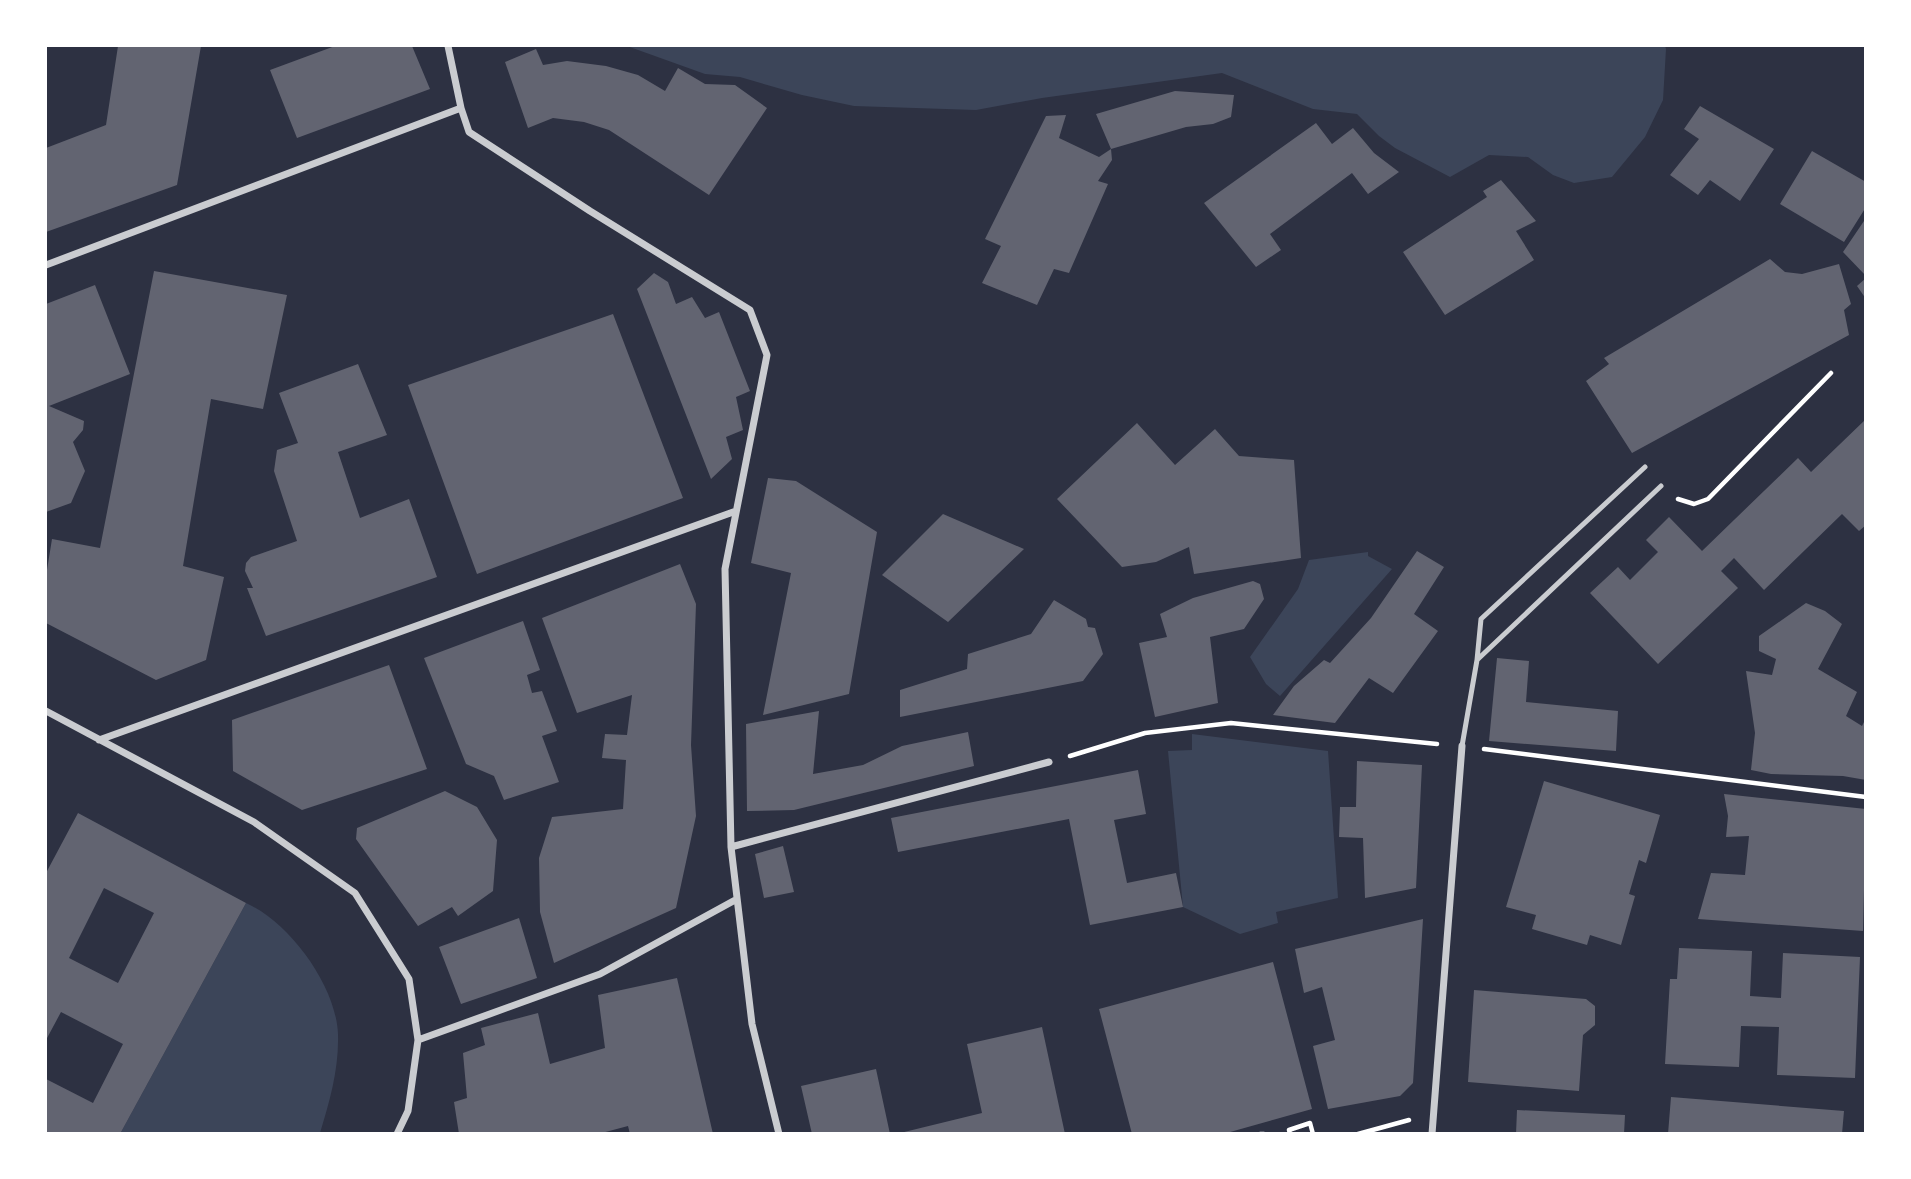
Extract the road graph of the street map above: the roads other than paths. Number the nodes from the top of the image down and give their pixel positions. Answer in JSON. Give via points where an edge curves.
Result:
{"nodes":[{"id":1,"x":448,"y":46,"type":"edge"},
{"id":2,"x":461,"y":108,"type":"junction"},
{"id":3,"x":46,"y":265,"type":"edge"},
{"id":4,"x":1645,"y":467,"type":"dead end"},
{"id":5,"x":1661,"y":486,"type":"road end"},
{"id":6,"x":736,"y":511,"type":"junction"},
{"id":7,"x":1477,"y":660,"type":"junction"},
{"id":8,"x":46,"y":711,"type":"edge"},
{"id":9,"x":99,"y":740,"type":"junction"},
{"id":10,"x":1462,"y":746,"type":"joint"},
{"id":11,"x":1049,"y":762,"type":"road end"},
{"id":12,"x":731,"y":847,"type":"junction"},
{"id":13,"x":737,"y":899,"type":"junction"},
{"id":14,"x":418,"y":1040,"type":"junction"},
{"id":15,"x":397,"y":1133,"type":"edge"},
{"id":16,"x":779,"y":1133,"type":"edge"},
{"id":17,"x":1432,"y":1133,"type":"edge"}],
"edges":[{"from":1,"to":2,"type":"street"},
{"from":2,"to":3,"type":"street"},
{"from":2,"to":6,"type":"street","via":[[469,132],[750,310],[766,355]]},
{"from":4,"to":7,"type":"lane","via":[[1480,619]]},
{"from":5,"to":7,"type":"lane"},
{"from":6,"to":9,"type":"street"},
{"from":6,"to":12,"type":"street","via":[[725,569]]},
{"from":7,"to":10,"type":"lane"},
{"from":8,"to":9,"type":"street"},
{"from":9,"to":14,"type":"street","via":[[254,822],[355,893],[409,979]]},
{"from":10,"to":17,"type":"street"},
{"from":11,"to":12,"type":"street"},
{"from":12,"to":13,"type":"street"},
{"from":13,"to":14,"type":"street","via":[[600,974]]},
{"from":13,"to":16,"type":"street","via":[[752,1024]]},
{"from":14,"to":15,"type":"street","via":[[408,1111]]}]}
